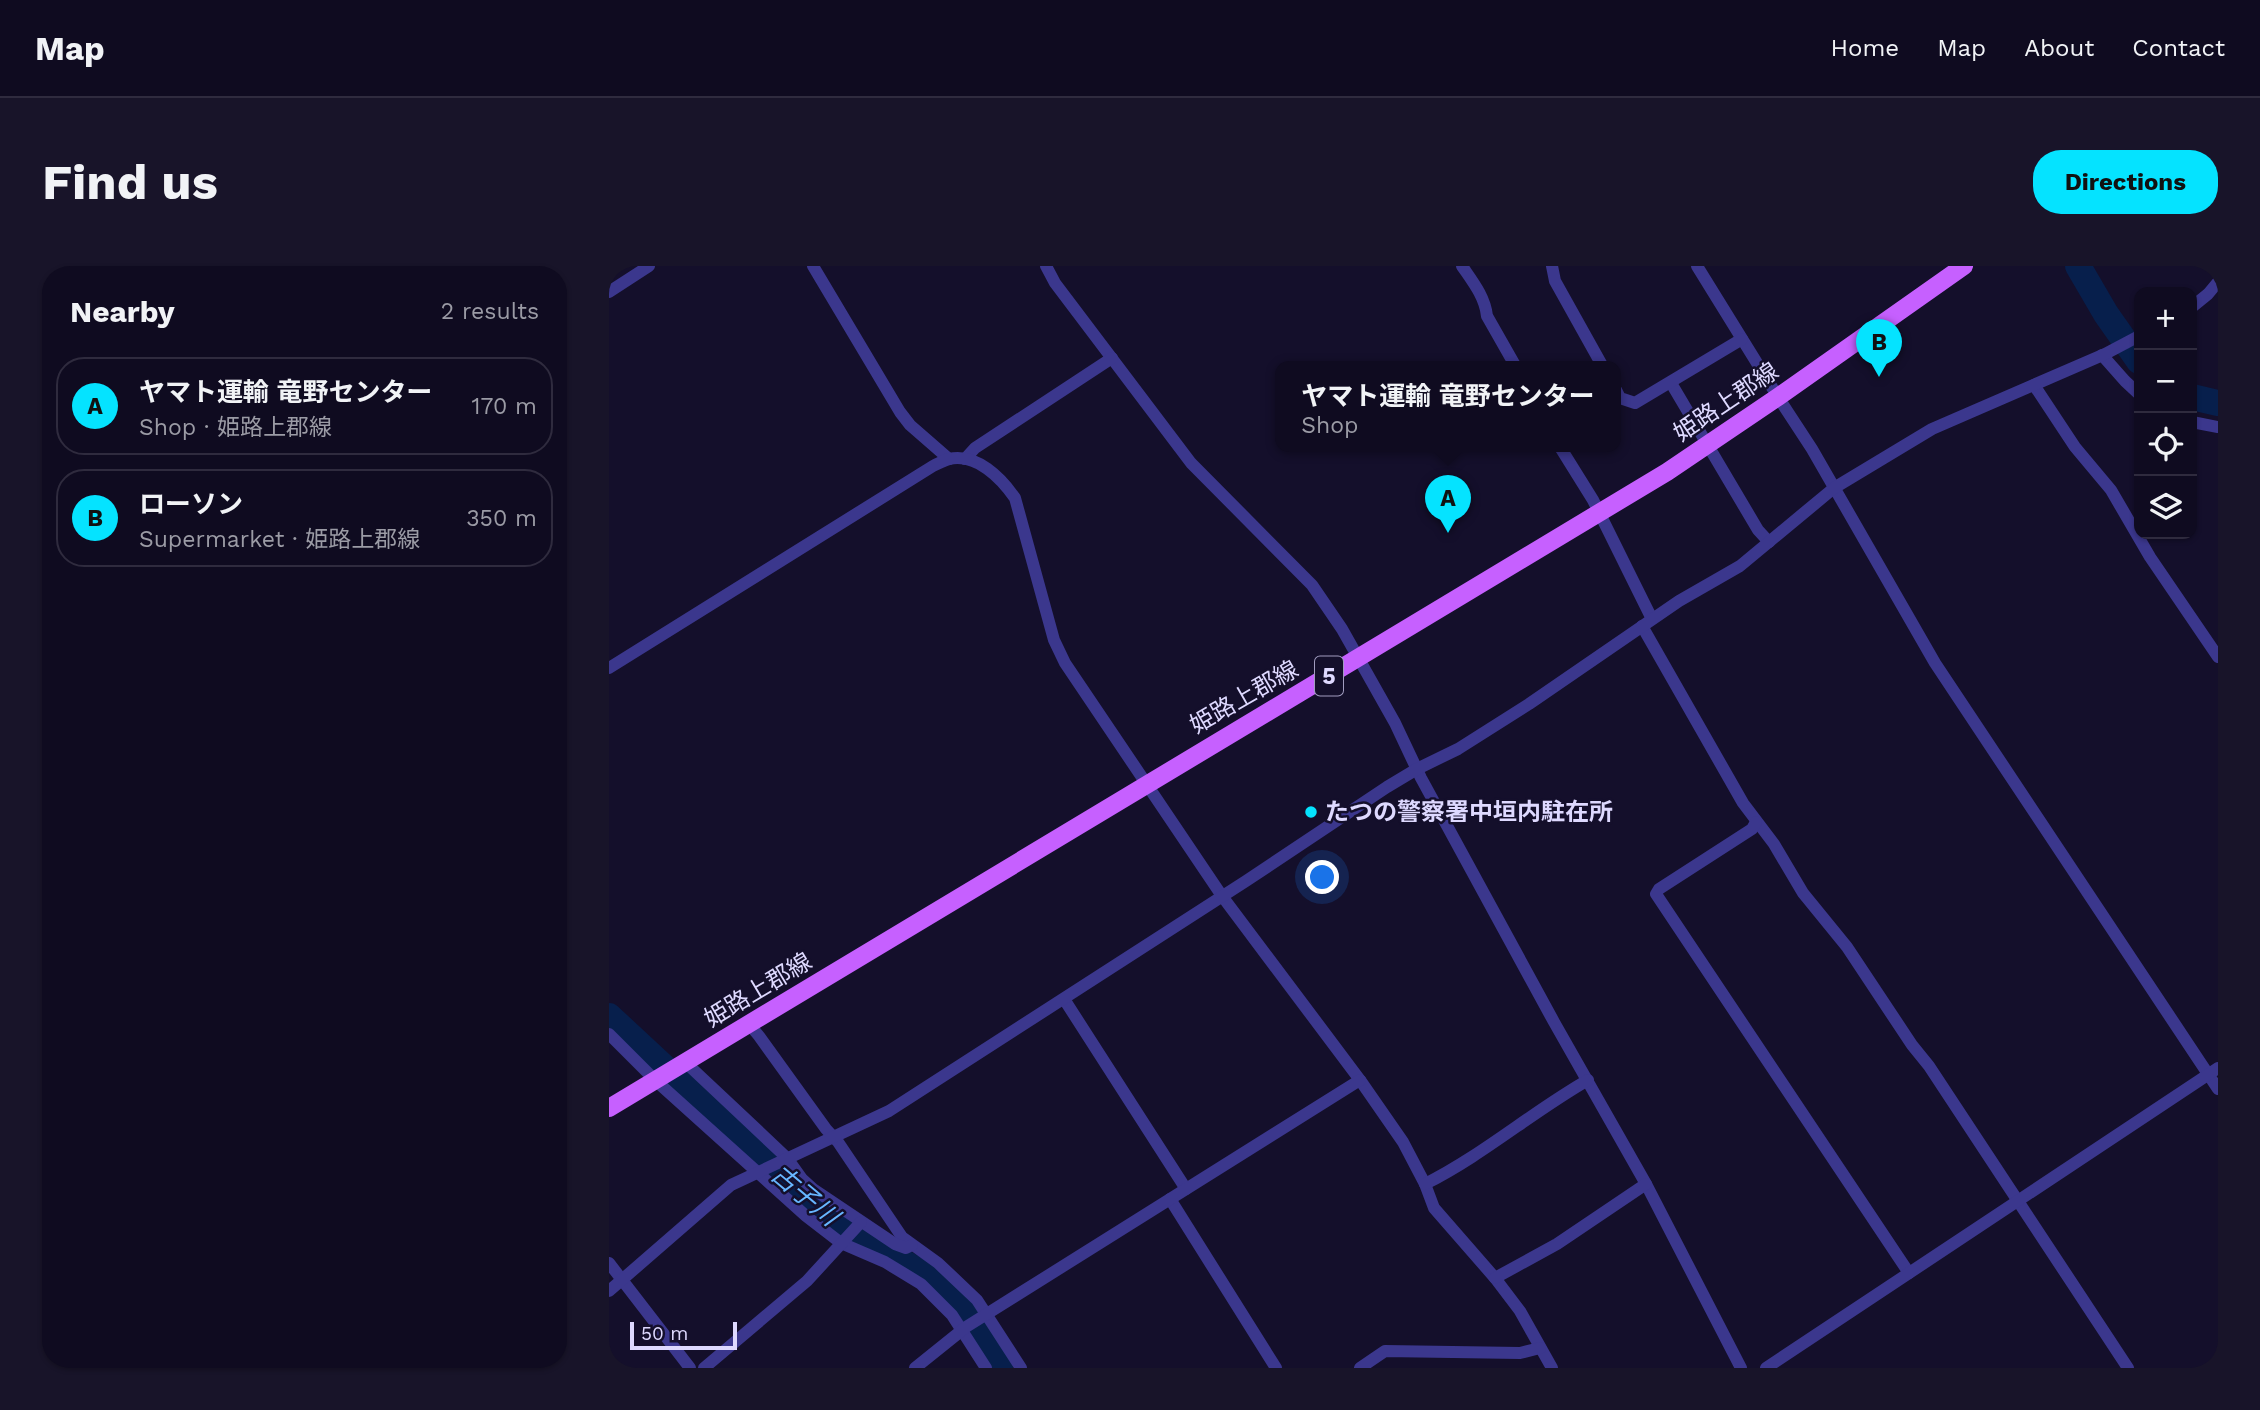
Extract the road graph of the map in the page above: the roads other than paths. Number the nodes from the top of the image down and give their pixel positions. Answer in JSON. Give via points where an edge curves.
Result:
{"nodes":[{"id":1,"x":649,"y":266,"type":"edge"},
{"id":2,"x":813,"y":266,"type":"edge"},
{"id":3,"x":1046,"y":266,"type":"edge"},
{"id":4,"x":1462,"y":266,"type":"edge"},
{"id":5,"x":1552,"y":266,"type":"edge"},
{"id":6,"x":1697,"y":266,"type":"edge"},
{"id":7,"x":1964,"y":266,"type":"edge"},
{"id":8,"x":2218,"y":282,"type":"edge"},
{"id":9,"x":609,"y":292,"type":"edge"},
{"id":10,"x":2213,"y":298,"type":"edge"},
{"id":11,"x":1742,"y":339,"type":"junction"},
{"id":12,"x":2134,"y":339,"type":"edge"},
{"id":13,"x":2104,"y":354,"type":"junction"},
{"id":14,"x":1112,"y":358,"type":"junction"},
{"id":15,"x":1513,"y":361,"type":"edge"},
{"id":16,"x":1600,"y":361,"type":"edge"},
{"id":17,"x":1671,"y":383,"type":"junction"},
{"id":18,"x":2034,"y":385,"type":"junction"},
{"id":19,"x":2134,"y":390,"type":"edge"},
{"id":20,"x":1778,"y":397,"type":"junction"},
{"id":21,"x":1621,"y":398,"type":"edge"},
{"id":22,"x":2197,"y":423,"type":"edge"},
{"id":23,"x":2218,"y":428,"type":"edge"},
{"id":24,"x":1708,"y":445,"type":"junction"},
{"id":25,"x":1563,"y":452,"type":"edge"},
{"id":26,"x":949,"y":459,"type":"junction"},
{"id":27,"x":965,"y":459,"type":"junction"},
{"id":28,"x":1834,"y":488,"type":"junction"},
{"id":29,"x":1599,"y":514,"type":"junction"},
{"id":30,"x":1769,"y":542,"type":"junction"},
{"id":31,"x":1647,"y":623,"type":"junction"},
{"id":32,"x":2218,"y":657,"type":"edge"},
{"id":33,"x":1358,"y":659,"type":"junction"},
{"id":34,"x":609,"y":668,"type":"edge"},
{"id":35,"x":1417,"y":769,"type":"junction"},
{"id":36,"x":1145,"y":784,"type":"junction"},
{"id":37,"x":1756,"y":822,"type":"junction"},
{"id":38,"x":1222,"y":896,"type":"junction"},
{"id":39,"x":1064,"y":999,"type":"junction"},
{"id":40,"x":748,"y":1024,"type":"junction"},
{"id":41,"x":609,"y":1034,"type":"edge"},
{"id":42,"x":682,"y":1063,"type":"junction"},
{"id":43,"x":2213,"y":1071,"type":"edge"},
{"id":44,"x":658,"y":1078,"type":"junction"},
{"id":45,"x":1360,"y":1080,"type":"junction"},
{"id":46,"x":1588,"y":1080,"type":"junction"},
{"id":47,"x":2218,"y":1089,"type":"edge"},
{"id":48,"x":609,"y":1108,"type":"edge"},
{"id":49,"x":832,"y":1136,"type":"junction"},
{"id":50,"x":784,"y":1159,"type":"junction"},
{"id":51,"x":758,"y":1171,"type":"junction"},
{"id":52,"x":1425,"y":1184,"type":"junction"},
{"id":53,"x":1646,"y":1184,"type":"junction"},
{"id":54,"x":1186,"y":1189,"type":"junction"},
{"id":55,"x":1170,"y":1199,"type":"junction"},
{"id":56,"x":2017,"y":1201,"type":"junction"},
{"id":57,"x":860,"y":1223,"type":"junction"},
{"id":58,"x":843,"y":1241,"type":"junction"},
{"id":59,"x":912,"y":1245,"type":"junction"},
{"id":60,"x":609,"y":1263,"type":"edge"},
{"id":61,"x":1909,"y":1273,"type":"junction"},
{"id":62,"x":1495,"y":1278,"type":"junction"},
{"id":63,"x":623,"y":1279,"type":"junction"},
{"id":64,"x":609,"y":1290,"type":"edge"},
{"id":65,"x":984,"y":1316,"type":"junction"},
{"id":66,"x":963,"y":1329,"type":"junction"},
{"id":67,"x":1540,"y":1348,"type":"junction"},
{"id":68,"x":690,"y":1368,"type":"edge"},
{"id":69,"x":704,"y":1368,"type":"edge"},
{"id":70,"x":915,"y":1368,"type":"edge"},
{"id":71,"x":986,"y":1368,"type":"edge"},
{"id":72,"x":1021,"y":1368,"type":"edge"},
{"id":73,"x":1276,"y":1368,"type":"edge"},
{"id":74,"x":1360,"y":1368,"type":"edge"},
{"id":75,"x":1552,"y":1368,"type":"edge"},
{"id":76,"x":1741,"y":1368,"type":"edge"},
{"id":77,"x":1766,"y":1368,"type":"edge"},
{"id":78,"x":2128,"y":1368,"type":"edge"}],
"edges":[{"from":1,"to":9,"type":"street"},
{"from":2,"to":26,"type":"street","via":[[900,412]]},
{"from":3,"to":14,"type":"street"},
{"from":4,"to":15,"type":"street"},
{"from":5,"to":16,"type":"street","via":[[1555,281]]},
{"from":6,"to":11,"type":"street"},
{"from":7,"to":20,"type":"main road","name":"姫路上郡線","number":"5"},
{"from":8,"to":10,"type":"street"},
{"from":11,"to":17,"type":"street"},
{"from":11,"to":20,"type":"street"},
{"from":12,"to":13,"type":"street"},
{"from":13,"to":18,"type":"street"},
{"from":13,"to":19,"type":"street"},
{"from":14,"to":27,"type":"street"},
{"from":14,"to":33,"type":"street","via":[[1191,463],[1312,585]]},
{"from":17,"to":21,"type":"street","via":[[1635,403]]},
{"from":17,"to":24,"type":"street"},
{"from":18,"to":28,"type":"street","via":[[1932,429]]},
{"from":18,"to":32,"type":"street","via":[[2111,491]]},
{"from":20,"to":24,"type":"main road","name":"姫路上郡線","number":"5"},
{"from":20,"to":28,"type":"street"},
{"from":22,"to":23,"type":"street"},
{"from":24,"to":29,"type":"main road","name":"姫路上郡線","number":"5"},
{"from":24,"to":30,"type":"street"},
{"from":25,"to":29,"type":"street"},
{"from":26,"to":27,"type":"street"},
{"from":26,"to":34,"type":"street"},
{"from":27,"to":36,"type":"street","via":[[990,470],[1015,498],[1054,640]]},
{"from":28,"to":30,"type":"street"},
{"from":28,"to":43,"type":"street","via":[[1935,663]]},
{"from":29,"to":31,"type":"street"},
{"from":29,"to":33,"type":"main road","name":"姫路上郡線","number":"5"},
{"from":30,"to":31,"type":"street","via":[[1740,566]]},
{"from":31,"to":35,"type":"street","via":[[1468,743]]},
{"from":31,"to":37,"type":"street","via":[[1686,706]]},
{"from":33,"to":35,"type":"street"},
{"from":33,"to":36,"type":"main road","name":"姫路上郡線","number":"5"},
{"from":35,"to":38,"type":"street"},
{"from":35,"to":46,"type":"street"},
{"from":36,"to":38,"type":"street"},
{"from":36,"to":40,"type":"main road","name":"姫路上郡線","number":"5"},
{"from":37,"to":56,"type":"street","via":[[1803,893],[1863,970]]},
{"from":37,"to":61,"type":"street","via":[[1656,894]]},
{"from":38,"to":39,"type":"street"},
{"from":38,"to":45,"type":"street"},
{"from":39,"to":49,"type":"street","via":[[889,1111]]},
{"from":39,"to":54,"type":"street"},
{"from":40,"to":42,"type":"main road","name":"姫路上郡線","number":"5"},
{"from":40,"to":49,"type":"street"},
{"from":41,"to":44,"type":"street"},
{"from":42,"to":44,"type":"main road","name":"姫路上郡線","number":"5"},
{"from":42,"to":50,"type":"street"},
{"from":43,"to":47,"type":"street"},
{"from":43,"to":56,"type":"street"},
{"from":44,"to":48,"type":"main road","name":"姫路上郡線","number":"5"},
{"from":44,"to":51,"type":"street"},
{"from":45,"to":52,"type":"street","via":[[1403,1142]]},
{"from":45,"to":54,"type":"street"},
{"from":46,"to":52,"type":"street"},
{"from":46,"to":53,"type":"street"},
{"from":49,"to":50,"type":"street"},
{"from":49,"to":59,"type":"street","via":[[890,1223]]},
{"from":50,"to":51,"type":"street"},
{"from":50,"to":57,"type":"street","via":[[813,1189]]},
{"from":51,"to":58,"type":"street","via":[[806,1216]]},
{"from":51,"to":63,"type":"street","via":[[731,1185]]},
{"from":52,"to":62,"type":"street","via":[[1434,1208]]},
{"from":53,"to":62,"type":"street","via":[[1557,1244]]},
{"from":53,"to":76,"type":"street"},
{"from":54,"to":55,"type":"street"},
{"from":55,"to":65,"type":"street"},
{"from":55,"to":73,"type":"street"},
{"from":56,"to":61,"type":"street"},
{"from":56,"to":78,"type":"street"},
{"from":57,"to":58,"type":"street"},
{"from":57,"to":59,"type":"street","via":[[895,1244]]},
{"from":58,"to":66,"type":"street","via":[[921,1284]]},
{"from":58,"to":69,"type":"street","via":[[807,1281]]},
{"from":59,"to":65,"type":"street","via":[[962,1285],[977,1300]]},
{"from":60,"to":63,"type":"street"},
{"from":61,"to":77,"type":"street"},
{"from":62,"to":67,"type":"street"},
{"from":63,"to":64,"type":"street"},
{"from":63,"to":68,"type":"street"},
{"from":65,"to":66,"type":"street"},
{"from":65,"to":72,"type":"street"},
{"from":66,"to":70,"type":"street"},
{"from":66,"to":71,"type":"street"},
{"from":67,"to":74,"type":"street","via":[[1520,1353],[1385,1351]]},
{"from":67,"to":75,"type":"street"}]}
